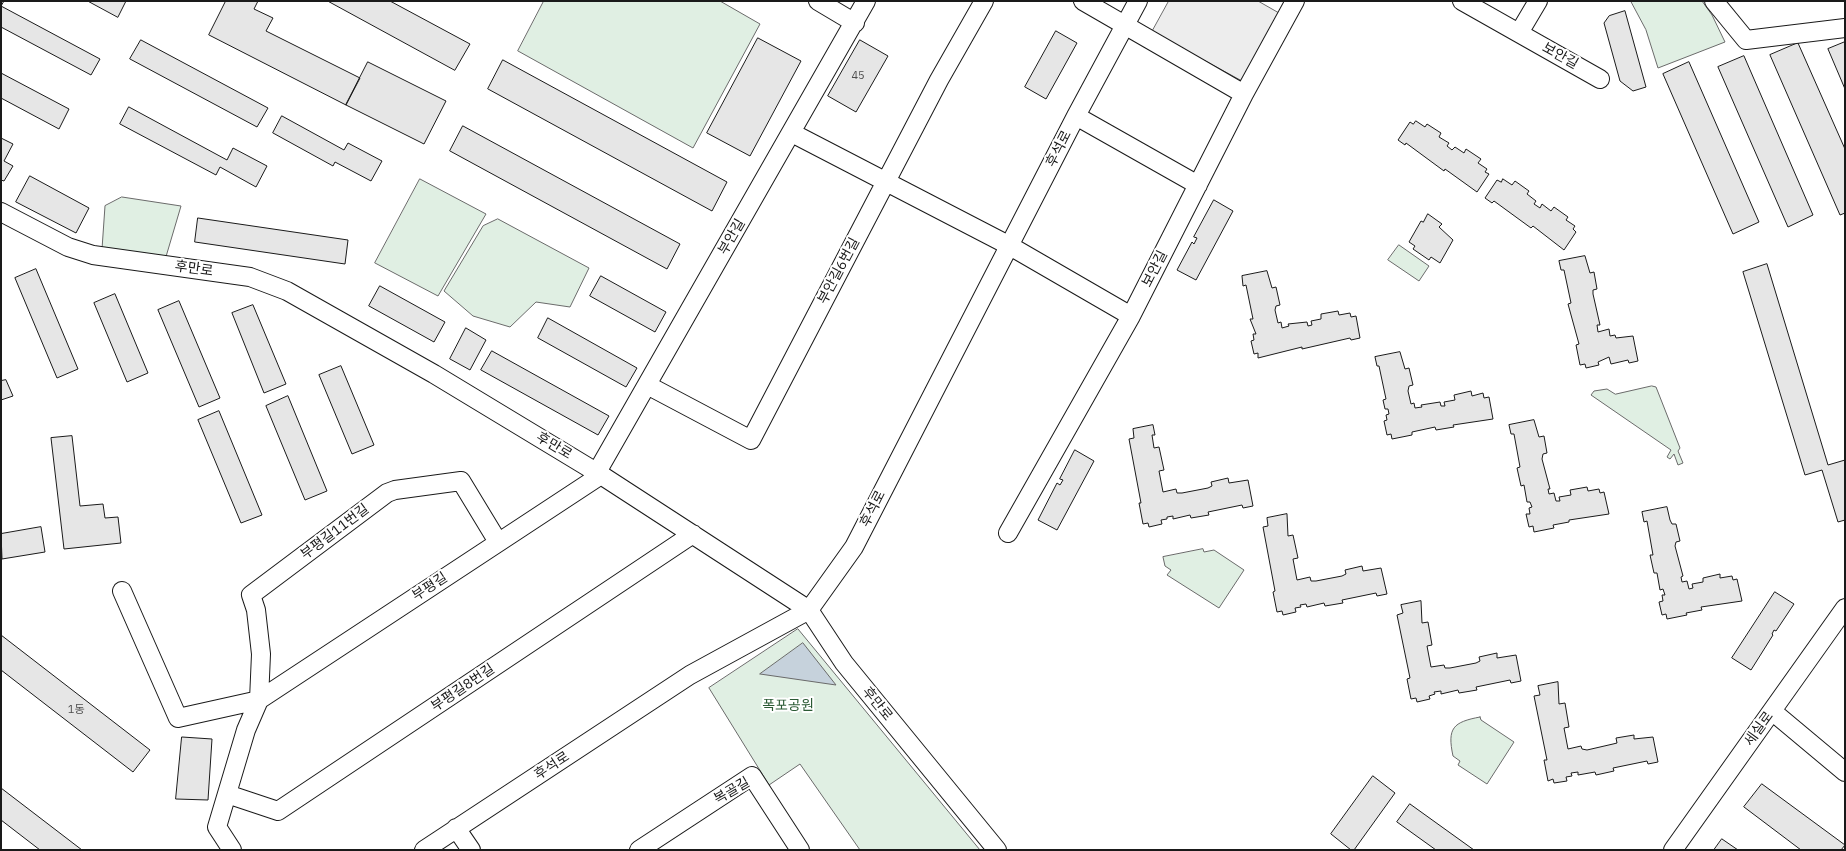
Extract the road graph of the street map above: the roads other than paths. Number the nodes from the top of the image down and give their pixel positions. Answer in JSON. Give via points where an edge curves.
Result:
{"nodes":[{"id":1,"x":818,"y":1,"type":"edge"},
{"id":2,"x":866,"y":1,"type":"edge"},
{"id":3,"x":984,"y":1,"type":"edge"},
{"id":4,"x":1083,"y":1,"type":"edge"},
{"id":5,"x":1138,"y":1,"type":"edge"},
{"id":6,"x":1295,"y":1,"type":"edge"},
{"id":7,"x":1462,"y":1,"type":"edge"},
{"id":8,"x":1538,"y":1,"type":"edge"},
{"id":9,"x":1714,"y":1,"type":"edge"},
{"id":10,"x":855,"y":23,"type":"junction"},
{"id":11,"x":1125,"y":24,"type":"junction"},
{"id":12,"x":1845,"y":28,"type":"edge"},
{"id":13,"x":1519,"y":33,"type":"junction"},
{"id":14,"x":1600,"y":79,"type":"dead end"},
{"id":15,"x":1244,"y":94,"type":"junction"},
{"id":16,"x":1076,"y":116,"type":"junction"},
{"id":17,"x":792,"y":133,"type":"junction"},
{"id":18,"x":886,"y":183,"type":"junction"},
{"id":19,"x":1198,"y":185,"type":"junction"},
{"id":20,"x":1,"y":212,"type":"edge"},
{"id":21,"x":1010,"y":246,"type":"junction"},
{"id":22,"x":1131,"y":316,"type":"junction"},
{"id":23,"x":649,"y":386,"type":"junction"},
{"id":24,"x":599,"y":473,"type":"junction"},
{"id":25,"x":1008,"y":533,"type":"dead end"},
{"id":26,"x":693,"y":534,"type":"junction"},
{"id":27,"x":498,"y":542,"type":"junction"},
{"id":28,"x":122,"y":591,"type":"dead end"},
{"id":29,"x":1845,"y":608,"type":"edge"},
{"id":30,"x":809,"y":610,"type":"junction"},
{"id":31,"x":259,"y":700,"type":"junction"},
{"id":32,"x":1772,"y":711,"type":"junction"},
{"id":33,"x":1845,"y":772,"type":"edge"},
{"id":34,"x":227,"y":794,"type":"junction"},
{"id":35,"x":456,"y":828,"type":"junction"},
{"id":36,"x":232,"y":850,"type":"edge"},
{"id":37,"x":424,"y":850,"type":"edge"},
{"id":38,"x":471,"y":850,"type":"edge"},
{"id":39,"x":639,"y":850,"type":"edge"},
{"id":40,"x":800,"y":850,"type":"edge"},
{"id":41,"x":997,"y":850,"type":"edge"},
{"id":42,"x":1673,"y":850,"type":"edge"}],
"edges":[{"from":1,"to":10,"type":"street"},
{"from":2,"to":10,"type":"street","name":"부안길"},
{"from":3,"to":18,"type":"street","name":"부안길6번길"},
{"from":4,"to":11,"type":"street"},
{"from":5,"to":11,"type":"street","name":"후석로"},
{"from":6,"to":15,"type":"street","name":"보안길"},
{"from":7,"to":13,"type":"street","name":"보안길"},
{"from":8,"to":13,"type":"street"},
{"from":9,"to":12,"type":"street","via":[[1746,40]]},
{"from":10,"to":17,"type":"street","name":"부안길"},
{"from":11,"to":15,"type":"street"},
{"from":11,"to":16,"type":"street","name":"후석로"},
{"from":13,"to":14,"type":"street","name":"보안길"},
{"from":15,"to":19,"type":"street","name":"보안길"},
{"from":16,"to":19,"type":"street"},
{"from":16,"to":21,"type":"street","name":"후석로"},
{"from":17,"to":18,"type":"street"},
{"from":17,"to":23,"type":"street","name":"부안길"},
{"from":18,"to":21,"type":"street"},
{"from":18,"to":23,"type":"street","name":"부안길6번길","via":[[750,440]]},
{"from":19,"to":22,"type":"street","name":"보안길"},
{"from":20,"to":24,"type":"street","name":"후만로","via":[[93,255],[250,277],[287,291]]},
{"from":21,"to":22,"type":"street"},
{"from":21,"to":30,"type":"street","name":"후석로","via":[[854,547]]},
{"from":22,"to":25,"type":"street","name":"보안길"},
{"from":23,"to":24,"type":"street","name":"부안길"},
{"from":24,"to":26,"type":"street","name":"후만로"},
{"from":24,"to":27,"type":"street","name":"부평길"},
{"from":26,"to":30,"type":"street","name":"후만로"},
{"from":26,"to":34,"type":"street","name":"부평길8번길","via":[[278,811]]},
{"from":27,"to":31,"type":"street","name":"부평길"},
{"from":27,"to":31,"type":"street","name":"부평길11번길","via":[[461,481],[387,493],[251,595],[261,654]]},
{"from":28,"to":31,"type":"street","name":"부평길","via":[[178,718]]},
{"from":29,"to":32,"type":"street","name":"세실로"},
{"from":30,"to":35,"type":"street","name":"후석로","via":[[690,676]]},
{"from":30,"to":41,"type":"street","name":"후만로","via":[[844,663]]},
{"from":31,"to":34,"type":"street","via":[[246,730]]},
{"from":32,"to":33,"type":"street"},
{"from":32,"to":42,"type":"street","name":"세실로"},
{"from":34,"to":36,"type":"street","via":[[217,827]]},
{"from":35,"to":37,"type":"street","name":"후석로"},
{"from":35,"to":38,"type":"street"},
{"from":39,"to":40,"type":"street","name":"복골길","via":[[752,776]]}]}
